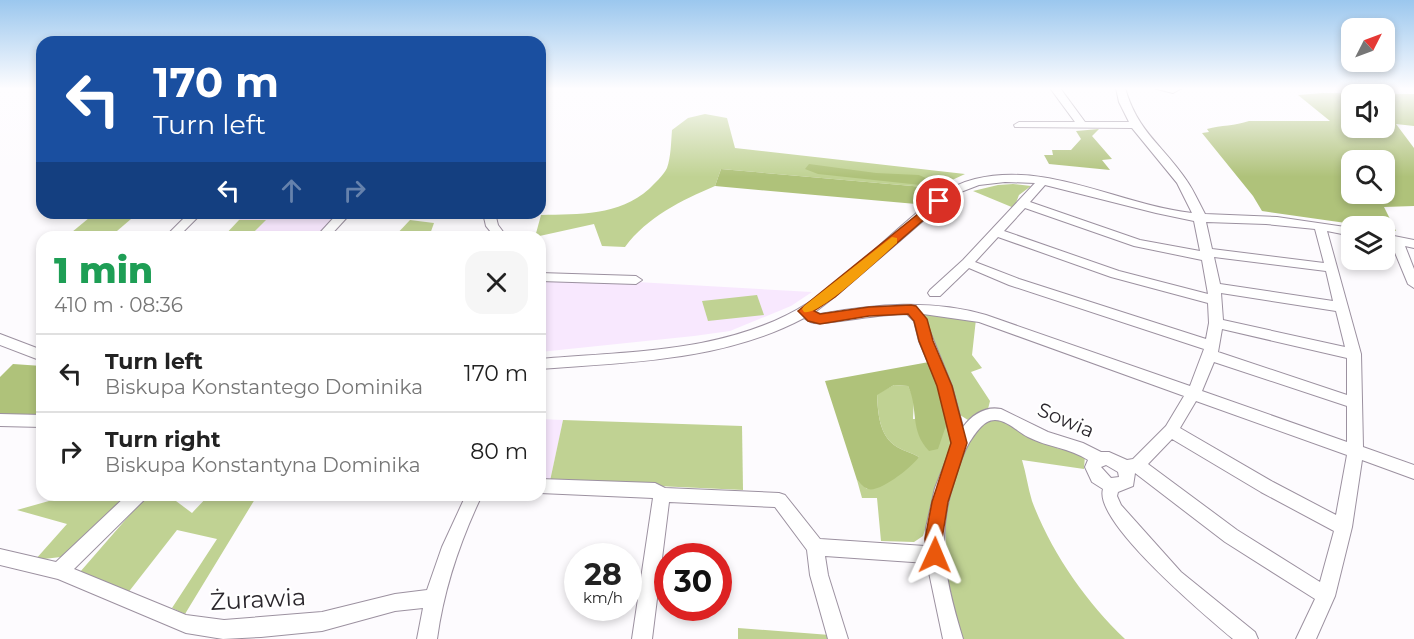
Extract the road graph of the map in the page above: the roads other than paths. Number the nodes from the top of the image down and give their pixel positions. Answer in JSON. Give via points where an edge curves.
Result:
{"nodes":[{"id":1,"x":1077,"y":118,"type":"edge"},
{"id":2,"x":1132,"y":118,"type":"edge"},
{"id":3,"x":1019,"y":125,"type":"dead end"},
{"id":4,"x":1082,"y":125,"type":"junction"},
{"id":5,"x":1135,"y":125,"type":"junction"},
{"id":6,"x":1042,"y":182,"type":"junction"},
{"id":7,"x":1022,"y":203,"type":"junction"},
{"id":8,"x":1200,"y":218,"type":"junction"},
{"id":9,"x":190,"y":219,"type":"edge"},
{"id":10,"x":339,"y":219,"type":"edge"},
{"id":11,"x":1320,"y":226,"type":"junction"},
{"id":12,"x":1341,"y":230,"type":"edge"},
{"id":13,"x":177,"y":231,"type":"edge"},
{"id":14,"x":328,"y":231,"type":"edge"},
{"id":15,"x":996,"y":231,"type":"junction"},
{"id":16,"x":1395,"y":240,"type":"edge"},
{"id":17,"x":1414,"y":244,"type":"edge"},
{"id":18,"x":1395,"y":248,"type":"edge"},
{"id":19,"x":1207,"y":254,"type":"junction"},
{"id":20,"x":968,"y":263,"type":"junction"},
{"id":21,"x":1332,"y":268,"type":"junction"},
{"id":22,"x":546,"y":277,"type":"edge"},
{"id":23,"x":636,"y":280,"type":"dead end"},
{"id":24,"x":1414,"y":284,"type":"edge"},
{"id":25,"x":936,"y":293,"type":"dead end"},
{"id":26,"x":1214,"y":294,"type":"junction"},
{"id":27,"x":1343,"y":307,"type":"junction"},
{"id":28,"x":911,"y":310,"type":"junction"},
{"id":29,"x":805,"y":311,"type":"junction"},
{"id":30,"x":1216,"y":323,"type":"junction"},
{"id":31,"x":0,"y":339,"type":"edge"},
{"id":32,"x":1211,"y":350,"type":"junction"},
{"id":33,"x":36,"y":352,"type":"edge"},
{"id":34,"x":1354,"y":354,"type":"junction"},
{"id":35,"x":546,"y":363,"type":"edge"},
{"id":36,"x":1194,"y":394,"type":"junction"},
{"id":37,"x":1355,"y":403,"type":"junction"},
{"id":38,"x":0,"y":420,"type":"edge"},
{"id":39,"x":36,"y":422,"type":"edge"},
{"id":40,"x":1171,"y":430,"type":"junction"},
{"id":41,"x":959,"y":443,"type":"junction"},
{"id":42,"x":1355,"y":451,"type":"junction"},
{"id":43,"x":1098,"y":459,"type":"junction"},
{"id":44,"x":1130,"y":466,"type":"junction"},
{"id":45,"x":1414,"y":472,"type":"edge"},
{"id":46,"x":1112,"y":485,"type":"junction"},
{"id":47,"x":546,"y":486,"type":"edge"},
{"id":48,"x":662,"y":495,"type":"junction"},
{"id":49,"x":132,"y":501,"type":"edge"},
{"id":50,"x":471,"y":501,"type":"edge"},
{"id":51,"x":1343,"y":527,"type":"junction"},
{"id":52,"x":816,"y":547,"type":"junction"},
{"id":53,"x":935,"y":555,"type":"junction"},
{"id":54,"x":0,"y":556,"type":"edge"},
{"id":55,"x":59,"y":571,"type":"junction"},
{"id":56,"x":1326,"y":596,"type":"junction"},
{"id":57,"x":433,"y":599,"type":"junction"},
{"id":58,"x":427,"y":639,"type":"edge"},
{"id":59,"x":642,"y":639,"type":"edge"},
{"id":60,"x":838,"y":639,"type":"edge"},
{"id":61,"x":953,"y":639,"type":"edge"},
{"id":62,"x":1248,"y":639,"type":"edge"},
{"id":63,"x":1306,"y":639,"type":"edge"}],
"edges":[{"from":1,"to":4,"type":"street"},
{"from":2,"to":5,"type":"street"},
{"from":3,"to":4,"type":"street"},
{"from":4,"to":5,"type":"street"},
{"from":5,"to":8,"type":"street","via":[[1182,182]]},
{"from":6,"to":7,"type":"street"},
{"from":6,"to":8,"type":"street"},
{"from":6,"to":29,"type":"street","via":[[986,180],[949,193]]},
{"from":7,"to":15,"type":"street"},
{"from":7,"to":19,"type":"street","via":[[1138,243]]},
{"from":8,"to":11,"type":"street"},
{"from":8,"to":19,"type":"street"},
{"from":9,"to":13,"type":"street"},
{"from":10,"to":14,"type":"street"},
{"from":11,"to":12,"type":"street"},
{"from":11,"to":21,"type":"street"},
{"from":15,"to":20,"type":"street"},
{"from":15,"to":26,"type":"street","via":[[1115,274]]},
{"from":16,"to":17,"type":"street"},
{"from":18,"to":24,"type":"street"},
{"from":19,"to":21,"type":"street"},
{"from":19,"to":26,"type":"street"},
{"from":20,"to":25,"type":"street"},
{"from":20,"to":32,"type":"street"},
{"from":21,"to":27,"type":"street"},
{"from":22,"to":23,"type":"street"},
{"from":26,"to":27,"type":"street"},
{"from":26,"to":30,"type":"street"},
{"from":27,"to":34,"type":"street"},
{"from":28,"to":29,"type":"street","via":[[869,311],[820,319]]},
{"from":28,"to":36,"type":"street","via":[[981,318]]},
{"from":28,"to":41,"type":"street","via":[[920,319],[945,386]]},
{"from":29,"to":35,"type":"street","via":[[711,347]]},
{"from":30,"to":32,"type":"street"},
{"from":30,"to":34,"type":"street"},
{"from":31,"to":33,"type":"street"},
{"from":32,"to":36,"type":"street"},
{"from":32,"to":37,"type":"street"},
{"from":34,"to":37,"type":"street"},
{"from":36,"to":40,"type":"street"},
{"from":36,"to":42,"type":"street"},
{"from":37,"to":42,"type":"street"},
{"from":38,"to":39,"type":"street"},
{"from":40,"to":44,"type":"street"},
{"from":40,"to":51,"type":"street"},
{"from":41,"to":43,"type":"street","name":"Sowia","via":[[975,421],[993,413],[1012,418],[1048,440],[1091,452]]},
{"from":41,"to":53,"type":"street","name":"Sowia","via":[[940,502],[933,539]]},
{"from":42,"to":45,"type":"street"},
{"from":42,"to":51,"type":"street"},
{"from":43,"to":44,"type":"street","name":"Sowia","via":[[1113,459]]},
{"from":43,"to":46,"type":"street","via":[[1093,467],[1095,473]]},
{"from":44,"to":46,"type":"street","via":[[1127,481]]},
{"from":44,"to":56,"type":"street","name":"Sowia"},
{"from":46,"to":62,"type":"street","via":[[1109,496],[1114,509],[1129,526],[1175,578]]},
{"from":47,"to":48,"type":"street","via":[[655,490]]},
{"from":48,"to":52,"type":"street","via":[[779,500]]},
{"from":48,"to":59,"type":"street"},
{"from":49,"to":55,"type":"street"},
{"from":50,"to":57,"type":"street"},
{"from":51,"to":56,"type":"street"},
{"from":52,"to":53,"type":"street"},
{"from":52,"to":60,"type":"street","via":[[819,575]]},
{"from":53,"to":61,"type":"street","name":"Sowia"},
{"from":54,"to":55,"type":"street","name":"Żurawia"},
{"from":55,"to":57,"type":"street","name":"Żurawia","via":[[204,629],[237,631],[332,620],[382,605]]},
{"from":56,"to":63,"type":"street"},
{"from":57,"to":58,"type":"street"}]}
